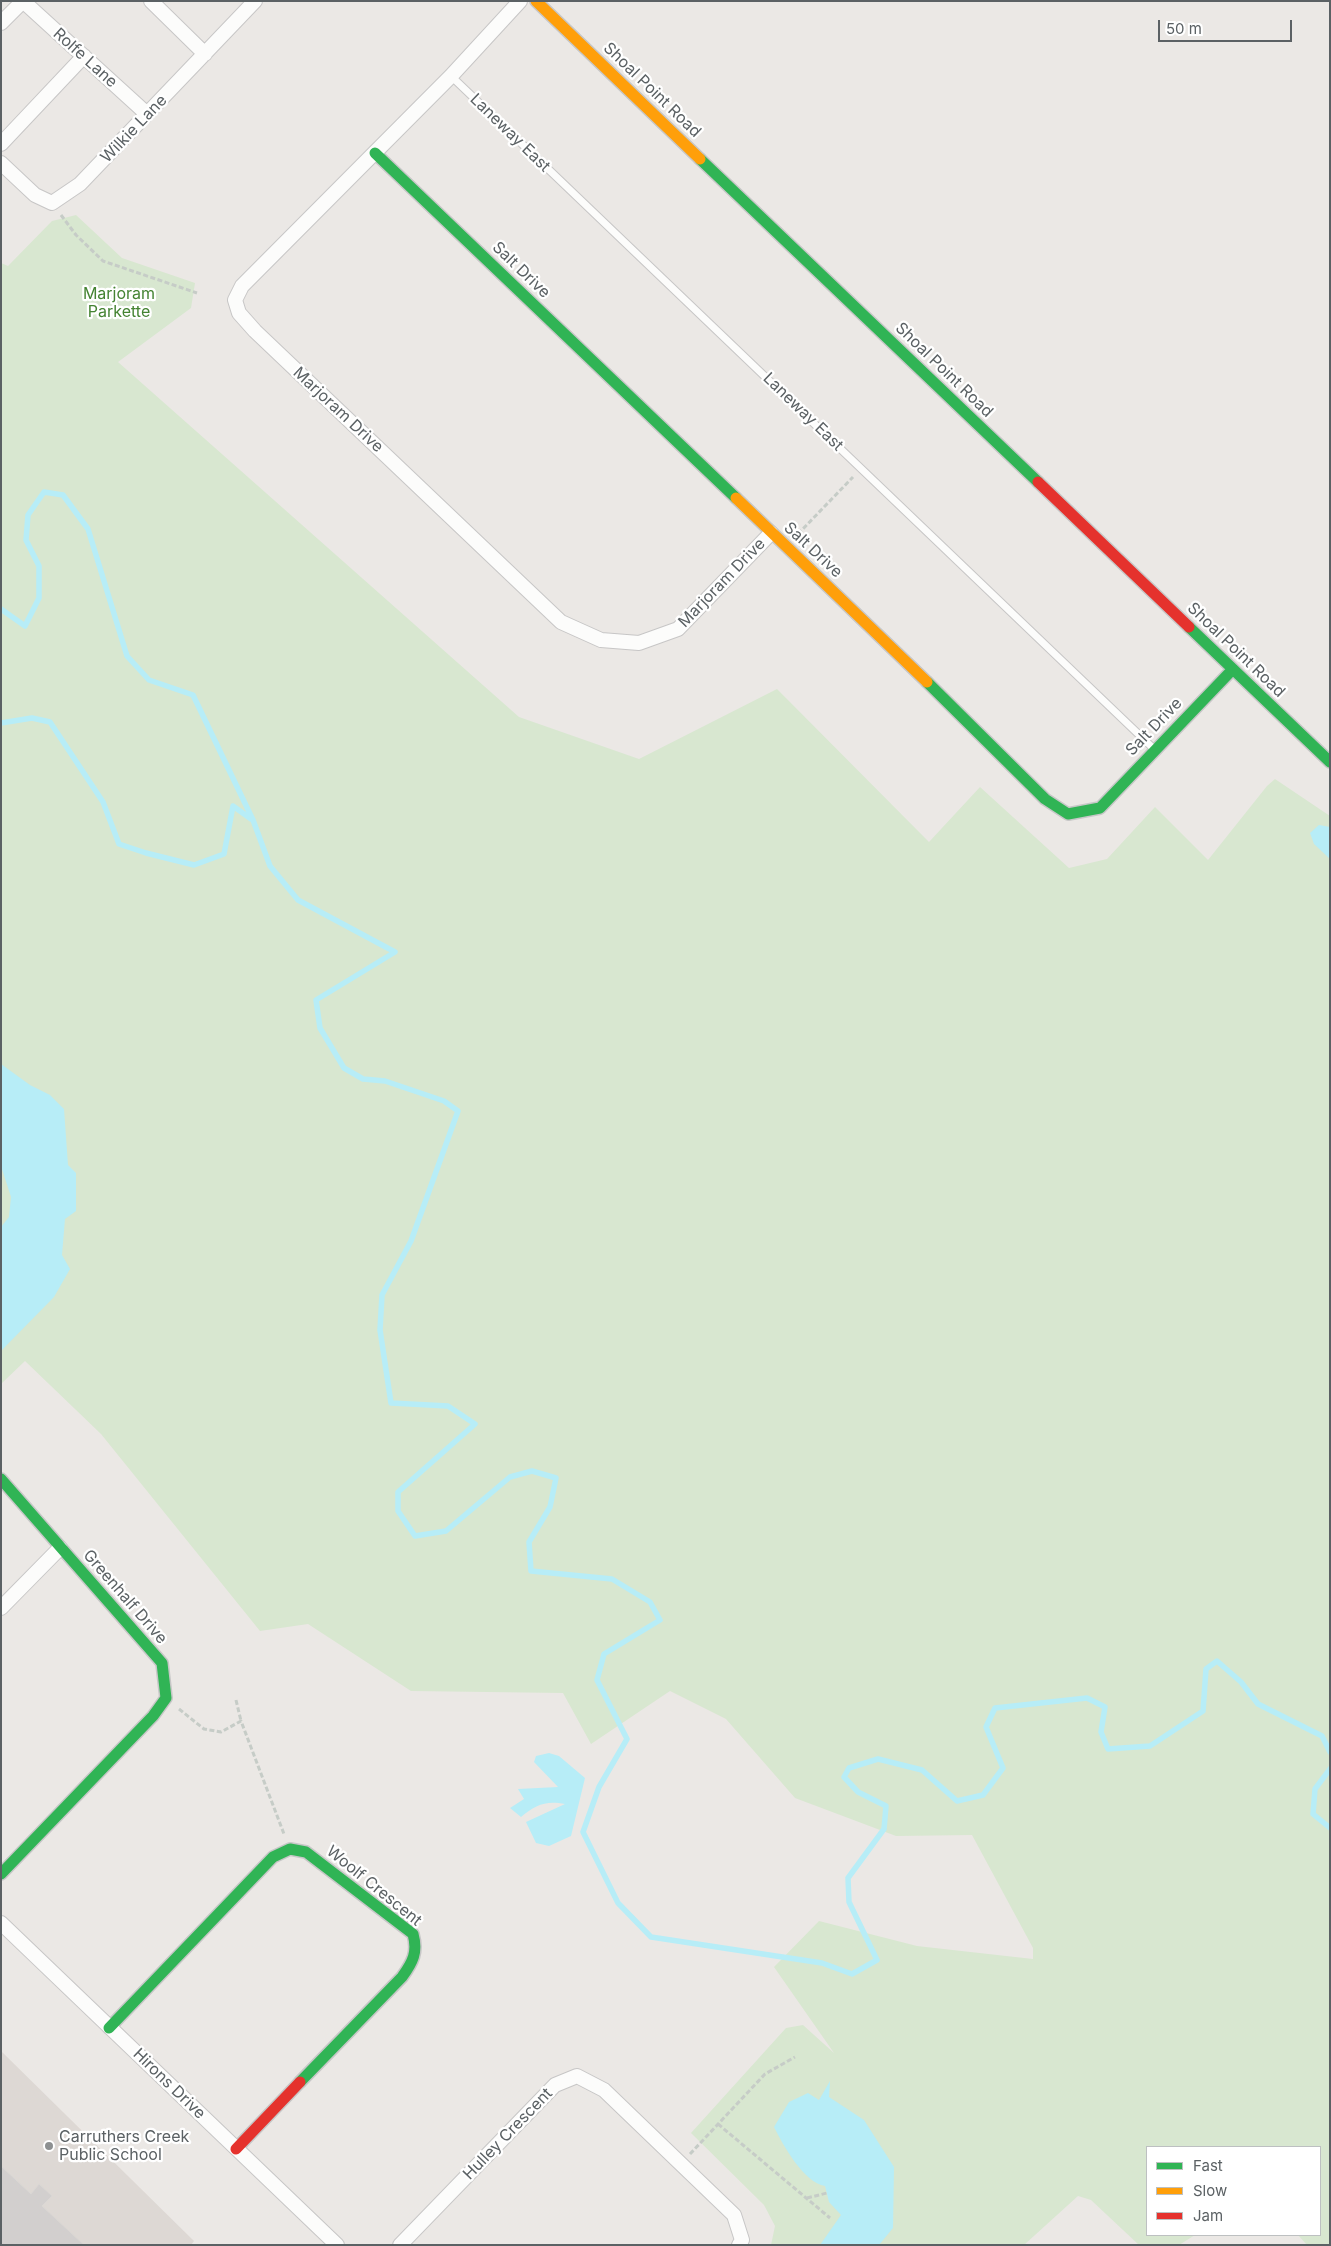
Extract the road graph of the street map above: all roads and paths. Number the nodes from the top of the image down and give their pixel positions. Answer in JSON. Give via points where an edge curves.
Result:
{"nodes":[{"id":1,"x":23,"y":1,"type":"edge"},
{"id":2,"x":151,"y":1,"type":"edge"},
{"id":3,"x":255,"y":1,"type":"edge"},
{"id":4,"x":520,"y":1,"type":"edge"},
{"id":5,"x":536,"y":1,"type":"edge"},
{"id":6,"x":1,"y":23,"type":"edge"},
{"id":7,"x":206,"y":54,"type":"junction"},
{"id":8,"x":84,"y":56,"type":"junction"},
{"id":9,"x":451,"y":76,"type":"junction"},
{"id":10,"x":147,"y":114,"type":"junction"},
{"id":11,"x":1,"y":144,"type":"edge"},
{"id":12,"x":375,"y":153,"type":"junction"},
{"id":13,"x":1,"y":163,"type":"edge"},
{"id":14,"x":52,"y":203,"type":"junction"},
{"id":15,"x":197,"y":293,"type":"dead end"},
{"id":16,"x":862,"y":469,"type":"junction"},
{"id":17,"x":771,"y":532,"type":"junction"},
{"id":18,"x":794,"y":538,"type":"dead end"},
{"id":19,"x":1233,"y":669,"type":"junction"},
{"id":20,"x":1154,"y":749,"type":"junction"},
{"id":21,"x":1330,"y":762,"type":"edge"},
{"id":22,"x":1,"y":1479,"type":"edge"},
{"id":23,"x":60,"y":1548,"type":"junction"},
{"id":24,"x":1,"y":1608,"type":"edge"},
{"id":25,"x":166,"y":1698,"type":"junction"},
{"id":26,"x":236,"y":1700,"type":"dead end"},
{"id":27,"x":241,"y":1721,"type":"junction"},
{"id":28,"x":290,"y":1849,"type":"junction"},
{"id":29,"x":1,"y":1874,"type":"edge"},
{"id":30,"x":1,"y":1923,"type":"edge"},
{"id":31,"x":109,"y":2028,"type":"junction"},
{"id":32,"x":795,"y":2057,"type":"dead end"},
{"id":33,"x":718,"y":2124,"type":"junction"},
{"id":34,"x":236,"y":2149,"type":"junction"},
{"id":35,"x":681,"y":2163,"type":"junction"},
{"id":36,"x":827,"y":2193,"type":"dead end"},
{"id":37,"x":806,"y":2198,"type":"junction"},
{"id":38,"x":830,"y":2218,"type":"dead end"},
{"id":39,"x":337,"y":2245,"type":"edge"},
{"id":40,"x":400,"y":2245,"type":"edge"},
{"id":41,"x":739,"y":2245,"type":"edge"}],
"edges":[{"from":1,"to":6,"type":"street"},
{"from":1,"to":8,"type":"street","name":"Rolfe Lane"},
{"from":2,"to":7,"type":"street"},
{"from":3,"to":7,"type":"street","name":"Wilkie Lane"},
{"from":4,"to":9,"type":"street","name":"Marjoram Drive"},
{"from":5,"to":19,"type":"street","name":"Shoal Point Road"},
{"from":7,"to":10,"type":"street","name":"Wilkie Lane"},
{"from":8,"to":10,"type":"street","name":"Rolfe Lane"},
{"from":8,"to":11,"type":"street"},
{"from":9,"to":12,"type":"street","name":"Marjoram Drive"},
{"from":9,"to":16,"type":"lane","name":"Laneway East"},
{"from":10,"to":14,"type":"street","name":"Wilkie Lane","via":[[80,184]]},
{"from":12,"to":17,"type":"street","name":"Salt Drive"},
{"from":12,"to":17,"type":"street","name":"Marjoram Drive","via":[[242,286],[235,300],[239,313],[255,331],[561,622],[601,640],[639,643],[678,629]]},
{"from":13,"to":14,"type":"street","via":[[35,195]]},
{"from":14,"to":15,"type":"path","via":[[76,235],[103,261]]},
{"from":16,"to":18,"type":"path"},
{"from":16,"to":20,"type":"lane","name":"Laneway East"},
{"from":17,"to":20,"type":"street","name":"Salt Drive","via":[[1045,799],[1068,814],[1100,808]]},
{"from":19,"to":20,"type":"street","name":"Salt Drive"},
{"from":19,"to":21,"type":"street","name":"Shoal Point Road"},
{"from":22,"to":23,"type":"street","name":"Greenhalf Drive"},
{"from":23,"to":24,"type":"street"},
{"from":23,"to":25,"type":"street","name":"Greenhalf Drive","via":[[162,1663]]},
{"from":25,"to":27,"type":"path","via":[[204,1729],[221,1732]]},
{"from":25,"to":29,"type":"street","via":[[154,1716]]},
{"from":26,"to":27,"type":"path"},
{"from":27,"to":28,"type":"path"},
{"from":28,"to":31,"type":"street","via":[[273,1858]]},
{"from":28,"to":34,"type":"street","name":"Woolf Crescent","via":[[306,1852],[344,1880],[413,1934],[418,1948],[414,1961],[402,1977]]},
{"from":30,"to":31,"type":"street","name":"Hirons Drive"},
{"from":31,"to":34,"type":"street","name":"Hirons Drive"},
{"from":32,"to":33,"type":"path","via":[[765,2074]]},
{"from":33,"to":35,"type":"path"},
{"from":33,"to":37,"type":"path"},
{"from":34,"to":39,"type":"street","name":"Hirons Drive"},
{"from":35,"to":40,"type":"street","name":"Hulley Crescent","via":[[604,2090],[577,2076],[555,2085]]},
{"from":35,"to":41,"type":"street","name":"Hulley Crescent","via":[[734,2214],[742,2240]]},
{"from":36,"to":37,"type":"path"},
{"from":37,"to":38,"type":"path"}]}
